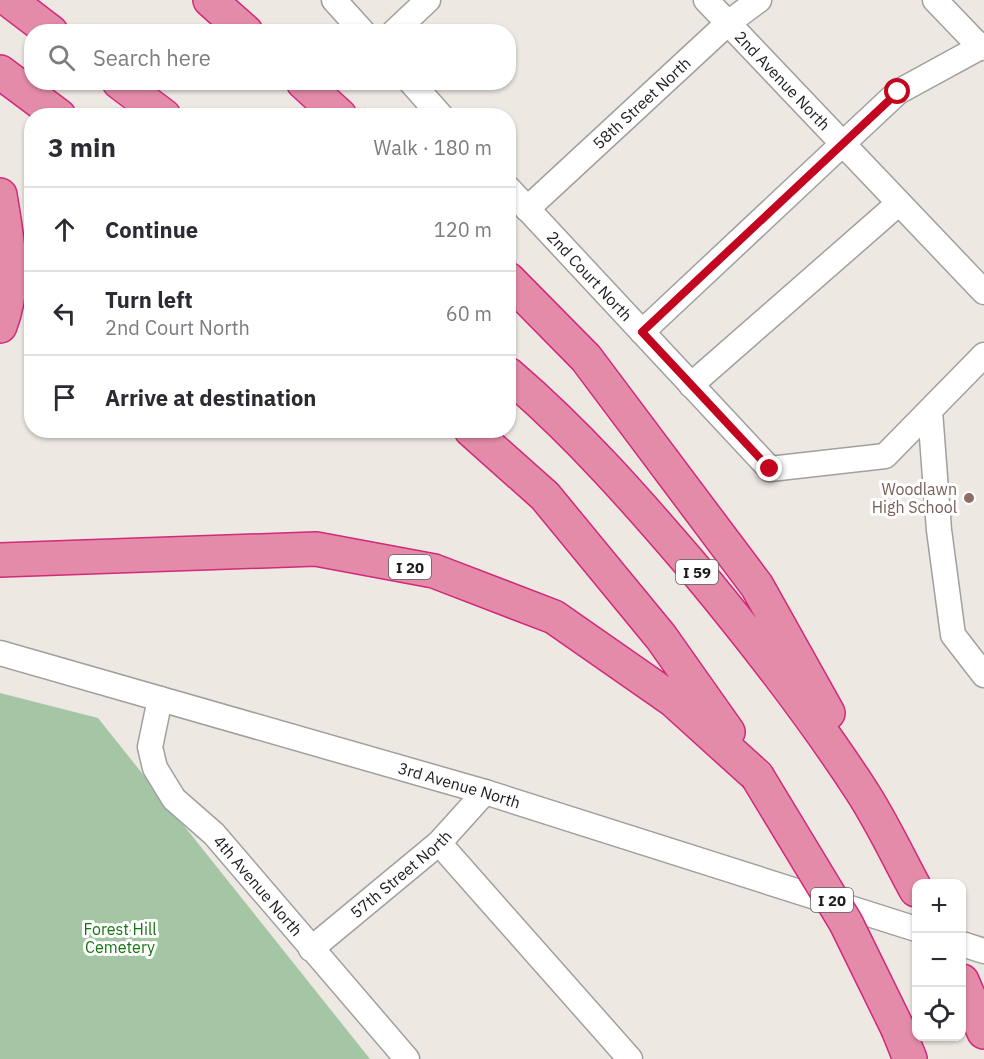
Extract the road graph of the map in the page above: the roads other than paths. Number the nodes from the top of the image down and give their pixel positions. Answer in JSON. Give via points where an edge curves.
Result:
{"nodes":[{"id":1,"x":9,"y":0,"type":"edge"},
{"id":2,"x":210,"y":0,"type":"edge"},
{"id":3,"x":334,"y":0,"type":"edge"},
{"id":4,"x":428,"y":0,"type":"edge"},
{"id":5,"x":706,"y":0,"type":"edge"},
{"id":6,"x":759,"y":0,"type":"edge"},
{"id":7,"x":935,"y":0,"type":"edge"},
{"id":8,"x":728,"y":23,"type":"junction"},
{"id":9,"x":40,"y":24,"type":"edge"},
{"id":10,"x":237,"y":24,"type":"edge"},
{"id":11,"x":356,"y":24,"type":"edge"},
{"id":12,"x":402,"y":24,"type":"edge"},
{"id":13,"x":982,"y":47,"type":"edge"},
{"id":14,"x":0,"y":72,"type":"edge"},
{"id":15,"x":24,"y":90,"type":"edge"},
{"id":16,"x":24,"y":90,"type":"edge"},
{"id":17,"x":130,"y":90,"type":"edge"},
{"id":18,"x":312,"y":90,"type":"edge"},
{"id":19,"x":418,"y":90,"type":"edge"},
{"id":20,"x":48,"y":108,"type":"edge"},
{"id":21,"x":153,"y":108,"type":"edge"},
{"id":22,"x":331,"y":108,"type":"edge"},
{"id":23,"x":434,"y":108,"type":"edge"},
{"id":24,"x":843,"y":145,"type":"junction"},
{"id":25,"x":0,"y":195,"type":"edge"},
{"id":26,"x":516,"y":196,"type":"edge"},
{"id":27,"x":899,"y":203,"type":"junction"},
{"id":28,"x":527,"y":208,"type":"junction"},
{"id":29,"x":516,"y":287,"type":"edge"},
{"id":30,"x":984,"y":292,"type":"edge"},
{"id":31,"x":0,"y":326,"type":"edge"},
{"id":32,"x":642,"y":332,"type":"junction"},
{"id":33,"x":984,"y":355,"type":"edge"},
{"id":34,"x":516,"y":381,"type":"edge"},
{"id":35,"x":691,"y":386,"type":"junction"},
{"id":36,"x":930,"y":411,"type":"junction"},
{"id":37,"x":480,"y":438,"type":"edge"},
{"id":38,"x":0,"y":560,"type":"edge"},
{"id":39,"x":0,"y":653,"type":"edge"},
{"id":40,"x":984,"y":675,"type":"edge"},
{"id":41,"x":160,"y":699,"type":"junction"},
{"id":42,"x":757,"y":776,"type":"junction"},
{"id":43,"x":862,"y":791,"type":"junction"},
{"id":44,"x":485,"y":792,"type":"junction"},
{"id":45,"x":439,"y":843,"type":"junction"},
{"id":46,"x":912,"y":883,"type":"edge"},
{"id":47,"x":912,"y":928,"type":"edge"},
{"id":48,"x":966,"y":945,"type":"edge"},
{"id":49,"x":311,"y":949,"type":"junction"},
{"id":50,"x":984,"y":951,"type":"edge"},
{"id":51,"x":965,"y":987,"type":"edge"},
{"id":52,"x":984,"y":1032,"type":"edge"},
{"id":53,"x":407,"y":1059,"type":"edge"},
{"id":54,"x":630,"y":1059,"type":"edge"},
{"id":55,"x":910,"y":1059,"type":"edge"}],
"edges":[{"from":1,"to":9,"type":"highway"},
{"from":2,"to":10,"type":"highway"},
{"from":3,"to":11,"type":"street"},
{"from":4,"to":12,"type":"street"},
{"from":5,"to":8,"type":"street","name":"2nd Avenue North"},
{"from":6,"to":8,"type":"street","name":"58th Street North"},
{"from":7,"to":13,"type":"street"},
{"from":8,"to":24,"type":"street","name":"2nd Avenue North"},
{"from":8,"to":28,"type":"street","name":"58th Street North"},
{"from":13,"to":24,"type":"street","via":[[898,92]]},
{"from":14,"to":15,"type":"highway"},
{"from":16,"to":20,"type":"highway"},
{"from":17,"to":21,"type":"highway"},
{"from":18,"to":22,"type":"highway"},
{"from":19,"to":23,"type":"street"},
{"from":24,"to":27,"type":"street","name":"2nd Avenue North"},
{"from":24,"to":32,"type":"street"},
{"from":25,"to":31,"type":"highway","via":[[10,261],[6,310]]},
{"from":26,"to":28,"type":"street","name":"2nd Court North"},
{"from":27,"to":30,"type":"street","name":"2nd Avenue North"},
{"from":27,"to":35,"type":"street"},
{"from":28,"to":32,"type":"street","name":"2nd Court North"},
{"from":29,"to":43,"type":"highway","via":[[586,358],[757,586],[845,746]]},
{"from":32,"to":35,"type":"street","name":"2nd Court North"},
{"from":33,"to":36,"type":"street"},
{"from":34,"to":43,"type":"highway","number":"I 59","via":[[639,503],[729,610]]},
{"from":35,"to":36,"type":"street","name":"2nd Court North","via":[[770,469],[885,456]]},
{"from":36,"to":40,"type":"street","via":[[939,530],[953,635]]},
{"from":37,"to":42,"type":"highway","via":[[545,496],[661,637]]},
{"from":38,"to":42,"type":"highway","number":"I 20","via":[[316,549],[434,571],[554,617],[673,700]]},
{"from":39,"to":41,"type":"street","name":"3rd Avenue North"},
{"from":41,"to":44,"type":"street","name":"3rd Avenue North"},
{"from":41,"to":49,"type":"street","name":"4th Avenue North","via":[[150,747],[155,768],[174,799],[214,834]]},
{"from":42,"to":55,"type":"highway","number":"I 20","bridge":true,"via":[[846,923]]},
{"from":43,"to":46,"type":"highway"},
{"from":44,"to":45,"type":"street","name":"57th Street North"},
{"from":44,"to":47,"type":"street","name":"3rd Avenue North"},
{"from":45,"to":49,"type":"street","name":"57th Street North"},
{"from":45,"to":54,"type":"street"},
{"from":48,"to":50,"type":"street"},
{"from":49,"to":53,"type":"street","name":"4th Avenue North"},
{"from":51,"to":52,"type":"highway"}]}
